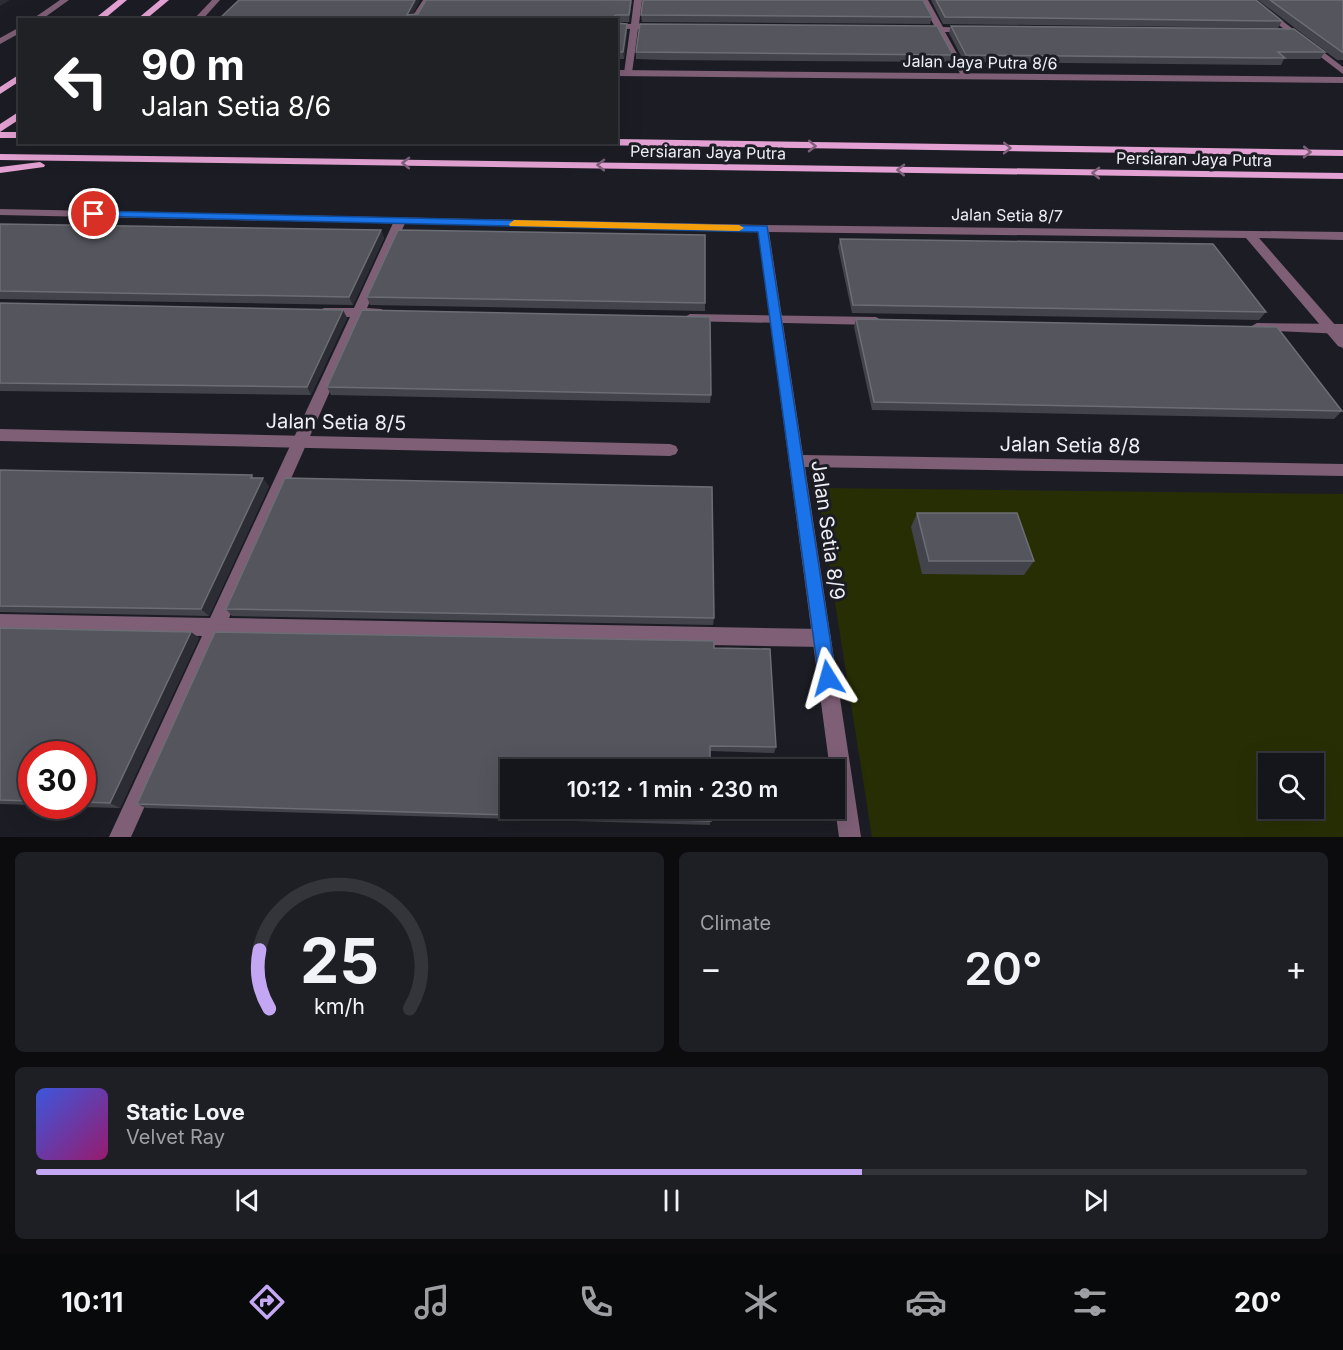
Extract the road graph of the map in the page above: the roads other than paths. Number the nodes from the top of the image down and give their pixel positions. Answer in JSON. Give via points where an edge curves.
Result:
{"nodes":[{"id":1,"x":65,"y":0,"type":"edge"},
{"id":2,"x":123,"y":0,"type":"edge"},
{"id":3,"x":165,"y":0,"type":"edge"},
{"id":4,"x":216,"y":0,"type":"edge"},
{"id":5,"x":427,"y":0,"type":"edge"},
{"id":6,"x":638,"y":0,"type":"edge"},
{"id":7,"x":924,"y":0,"type":"edge"},
{"id":8,"x":1250,"y":0,"type":"edge"},
{"id":9,"x":38,"y":18,"type":"edge"},
{"id":10,"x":100,"y":18,"type":"edge"},
{"id":11,"x":142,"y":18,"type":"edge"},
{"id":12,"x":199,"y":18,"type":"edge"},
{"id":13,"x":415,"y":18,"type":"edge"},
{"id":14,"x":618,"y":26,"type":"edge"},
{"id":15,"x":634,"y":27,"type":"junction"},
{"id":16,"x":670,"y":27,"type":"edge"},
{"id":17,"x":905,"y":29,"type":"edge"},
{"id":18,"x":940,"y":29,"type":"junction"},
{"id":19,"x":18,"y":30,"type":"edge"},
{"id":20,"x":975,"y":30,"type":"edge"},
{"id":21,"x":1281,"y":32,"type":"edge"},
{"id":22,"x":1293,"y":32,"type":"junction"},
{"id":23,"x":0,"y":42,"type":"edge"},
{"id":24,"x":1343,"y":71,"type":"edge"},
{"id":25,"x":618,"y":73,"type":"edge"},
{"id":26,"x":628,"y":73,"type":"junction"},
{"id":27,"x":966,"y":77,"type":"junction"},
{"id":28,"x":18,"y":78,"type":"edge"},
{"id":29,"x":1343,"y":80,"type":"edge"},
{"id":30,"x":0,"y":91,"type":"edge"},
{"id":31,"x":18,"y":116,"type":"edge"},
{"id":32,"x":0,"y":129,"type":"edge"},
{"id":33,"x":0,"y":135,"type":"edge"},
{"id":34,"x":18,"y":135,"type":"edge"},
{"id":35,"x":618,"y":142,"type":"edge"},
{"id":36,"x":1343,"y":153,"type":"edge"},
{"id":37,"x":0,"y":157,"type":"edge"},
{"id":38,"x":82,"y":158,"type":"junction"},
{"id":39,"x":0,"y":170,"type":"edge"},
{"id":40,"x":1343,"y":176,"type":"edge"},
{"id":41,"x":0,"y":212,"type":"edge"},
{"id":42,"x":400,"y":221,"type":"junction"},
{"id":43,"x":763,"y":228,"type":"junction"},
{"id":44,"x":1250,"y":235,"type":"junction"},
{"id":45,"x":1343,"y":236,"type":"edge"},
{"id":46,"x":311,"y":312,"type":"edge"},
{"id":47,"x":358,"y":312,"type":"junction"},
{"id":48,"x":394,"y":313,"type":"edge"},
{"id":49,"x":681,"y":318,"type":"edge"},
{"id":50,"x":776,"y":319,"type":"junction"},
{"id":51,"x":894,"y":321,"type":"edge"},
{"id":52,"x":1248,"y":327,"type":"edge"},
{"id":53,"x":1337,"y":329,"type":"edge"},
{"id":54,"x":1343,"y":343,"type":"edge"},
{"id":55,"x":0,"y":435,"type":"edge"},
{"id":56,"x":299,"y":443,"type":"junction"},
{"id":57,"x":670,"y":450,"type":"dead end"},
{"id":58,"x":797,"y":461,"type":"junction"},
{"id":59,"x":1343,"y":470,"type":"edge"},
{"id":60,"x":0,"y":623,"type":"edge"},
{"id":61,"x":215,"y":627,"type":"junction"},
{"id":62,"x":822,"y":638,"type":"junction"},
{"id":63,"x":120,"y":837,"type":"edge"},
{"id":64,"x":850,"y":837,"type":"edge"}],
"edges":[{"from":1,"to":9,"type":"street"},
{"from":2,"to":10,"type":"main road"},
{"from":3,"to":11,"type":"main road"},
{"from":4,"to":12,"type":"street"},
{"from":5,"to":13,"type":"street"},
{"from":6,"to":15,"type":"street"},
{"from":7,"to":18,"type":"street"},
{"from":8,"to":22,"type":"street"},
{"from":14,"to":15,"type":"street"},
{"from":15,"to":16,"type":"street"},
{"from":15,"to":26,"type":"street"},
{"from":17,"to":18,"type":"street"},
{"from":18,"to":20,"type":"street"},
{"from":18,"to":27,"type":"street"},
{"from":19,"to":23,"type":"street"},
{"from":21,"to":22,"type":"street"},
{"from":22,"to":24,"type":"street"},
{"from":25,"to":26,"type":"street","name":"Jalan Jaya Putra 8/6"},
{"from":26,"to":27,"type":"street","name":"Jalan Jaya Putra 8/6"},
{"from":27,"to":29,"type":"street","name":"Jalan Jaya Putra 8/6"},
{"from":28,"to":30,"type":"main road"},
{"from":31,"to":32,"type":"main road"},
{"from":33,"to":34,"type":"main road"},
{"from":35,"to":36,"type":"main road","name":"Persiaran Jaya Putra","one_way":true},
{"from":37,"to":38,"type":"main road","name":"Persiaran Jaya Putra"},
{"from":38,"to":39,"type":"main road"},
{"from":40,"to":38,"type":"main road","name":"Persiaran Jaya Putra","one_way":true},
{"from":41,"to":42,"type":"street","name":"Jalan Setia 8/7"},
{"from":42,"to":43,"type":"street","name":"Jalan Setia 8/7"},
{"from":42,"to":47,"type":"street"},
{"from":43,"to":44,"type":"street","name":"Jalan Setia 8/7"},
{"from":43,"to":50,"type":"street","name":"Jalan Setia 8/9"},
{"from":44,"to":45,"type":"street","name":"Jalan Setia 8/7"},
{"from":44,"to":53,"type":"street"},
{"from":46,"to":47,"type":"street"},
{"from":47,"to":48,"type":"street"},
{"from":47,"to":56,"type":"street"},
{"from":49,"to":50,"type":"street"},
{"from":50,"to":51,"type":"street"},
{"from":50,"to":58,"type":"street","name":"Jalan Setia 8/9"},
{"from":52,"to":53,"type":"street"},
{"from":53,"to":54,"type":"street"},
{"from":55,"to":56,"type":"street","name":"Jalan Setia 8/5"},
{"from":56,"to":57,"type":"street","name":"Jalan Setia 8/5"},
{"from":56,"to":61,"type":"street"},
{"from":58,"to":59,"type":"street","name":"Jalan Setia 8/8"},
{"from":58,"to":62,"type":"street","name":"Jalan Setia 8/9"},
{"from":60,"to":61,"type":"street"},
{"from":61,"to":62,"type":"street"},
{"from":61,"to":63,"type":"street"},
{"from":62,"to":64,"type":"street","name":"Jalan Setia 8/9"}]}
